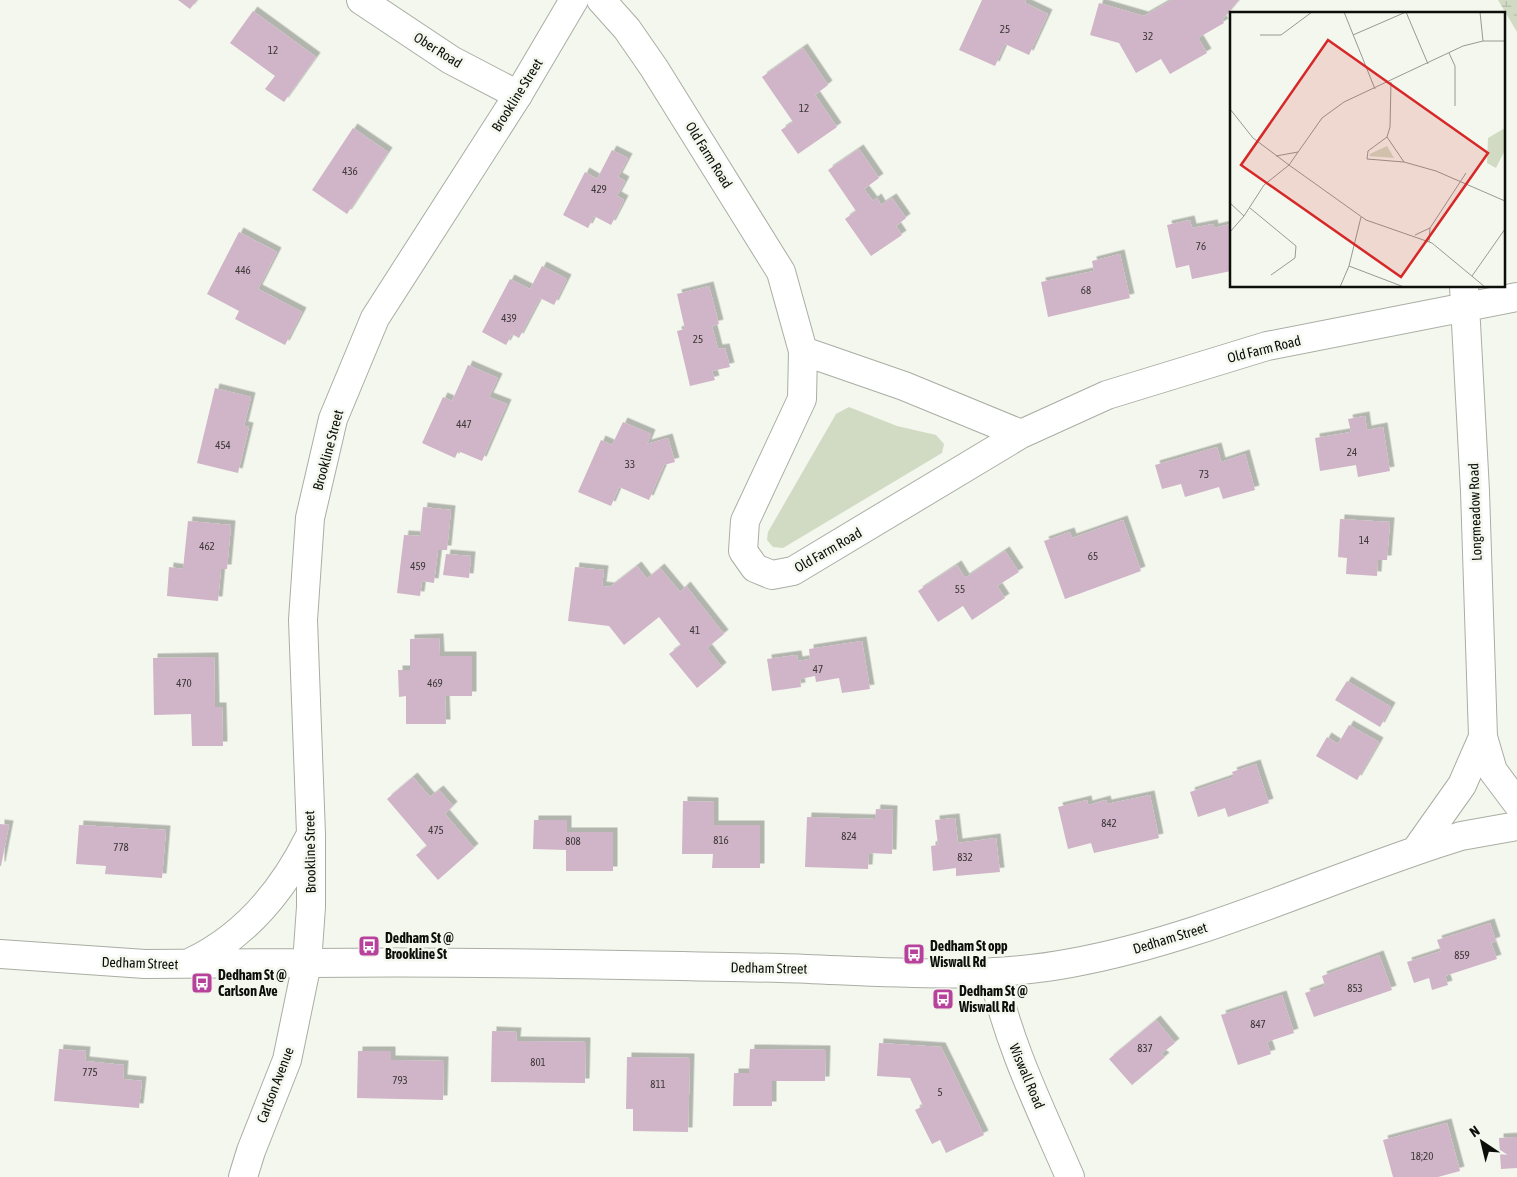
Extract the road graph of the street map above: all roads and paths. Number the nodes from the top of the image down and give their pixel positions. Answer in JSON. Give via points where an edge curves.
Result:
{"nodes":[{"id":1,"x":362,"y":0,"type":"edge"},
{"id":2,"x":574,"y":0,"type":"edge"},
{"id":3,"x":602,"y":0,"type":"edge"},
{"id":4,"x":518,"y":95,"type":"junction"},
{"id":5,"x":1464,"y":297,"type":"edge"},
{"id":6,"x":1517,"y":297,"type":"edge"},
{"id":7,"x":803,"y":351,"type":"junction"},
{"id":8,"x":1021,"y":434,"type":"junction"},
{"id":9,"x":1483,"y":737,"type":"junction"},
{"id":10,"x":1517,"y":803,"type":"edge"},
{"id":11,"x":1517,"y":826,"type":"edge"},
{"id":12,"x":311,"y":834,"type":"junction"},
{"id":13,"x":1416,"y":850,"type":"junction"},
{"id":14,"x":0,"y":954,"type":"edge"},
{"id":15,"x":307,"y":963,"type":"junction"},
{"id":16,"x":184,"y":965,"type":"junction"},
{"id":17,"x":993,"y":972,"type":"junction"},
{"id":18,"x":243,"y":1177,"type":"edge"},
{"id":19,"x":1070,"y":1177,"type":"edge"}],
"edges":[{"from":1,"to":4,"type":"street","name":"Ober Road","via":[[451,60]]},
{"from":2,"to":4,"type":"street","name":"Brookline Street"},
{"from":3,"to":7,"type":"street","name":"Old Farm Road","via":[[654,68],[781,272]]},
{"from":4,"to":12,"type":"street","name":"Brookline Street","via":[[375,318],[334,419],[310,518],[303,620]]},
{"from":5,"to":6,"type":"street","name":"Old Farm Road"},
{"from":5,"to":8,"type":"street","name":"Old Farm Road","via":[[1267,346],[1107,395]]},
{"from":5,"to":9,"type":"street","name":"Longmeadow Road"},
{"from":7,"to":8,"type":"street","via":[[904,386]]},
{"from":7,"to":8,"type":"street","name":"Old Farm Road","via":[[802,399],[745,521],[743,551],[755,568],[772,575],[793,571]]},
{"from":9,"to":10,"type":"street","name":"Longmeadow Road","via":[[1493,771]]},
{"from":9,"to":13,"type":"street","name":"Longmeadow Road","via":[[1462,785]]},
{"from":11,"to":13,"type":"street","name":"Dedham Street","via":[[1461,836]]},
{"from":12,"to":15,"type":"street","name":"Brookline Street"},
{"from":12,"to":16,"type":"street","via":[[288,875],[261,911],[229,940]]},
{"from":13,"to":17,"type":"street","name":"Dedham Street","via":[[1155,944],[1070,964]]},
{"from":14,"to":16,"type":"street","name":"Dedham Street"},
{"from":15,"to":16,"type":"street","name":"Dedham Street"},
{"from":15,"to":17,"type":"street","name":"Dedham Street","via":[[500,962]]},
{"from":15,"to":18,"type":"street","name":"Carlson Avenue","via":[[287,1060],[250,1151]]},
{"from":17,"to":19,"type":"street","name":"Wiswall Road","via":[[1011,1039]]}]}
